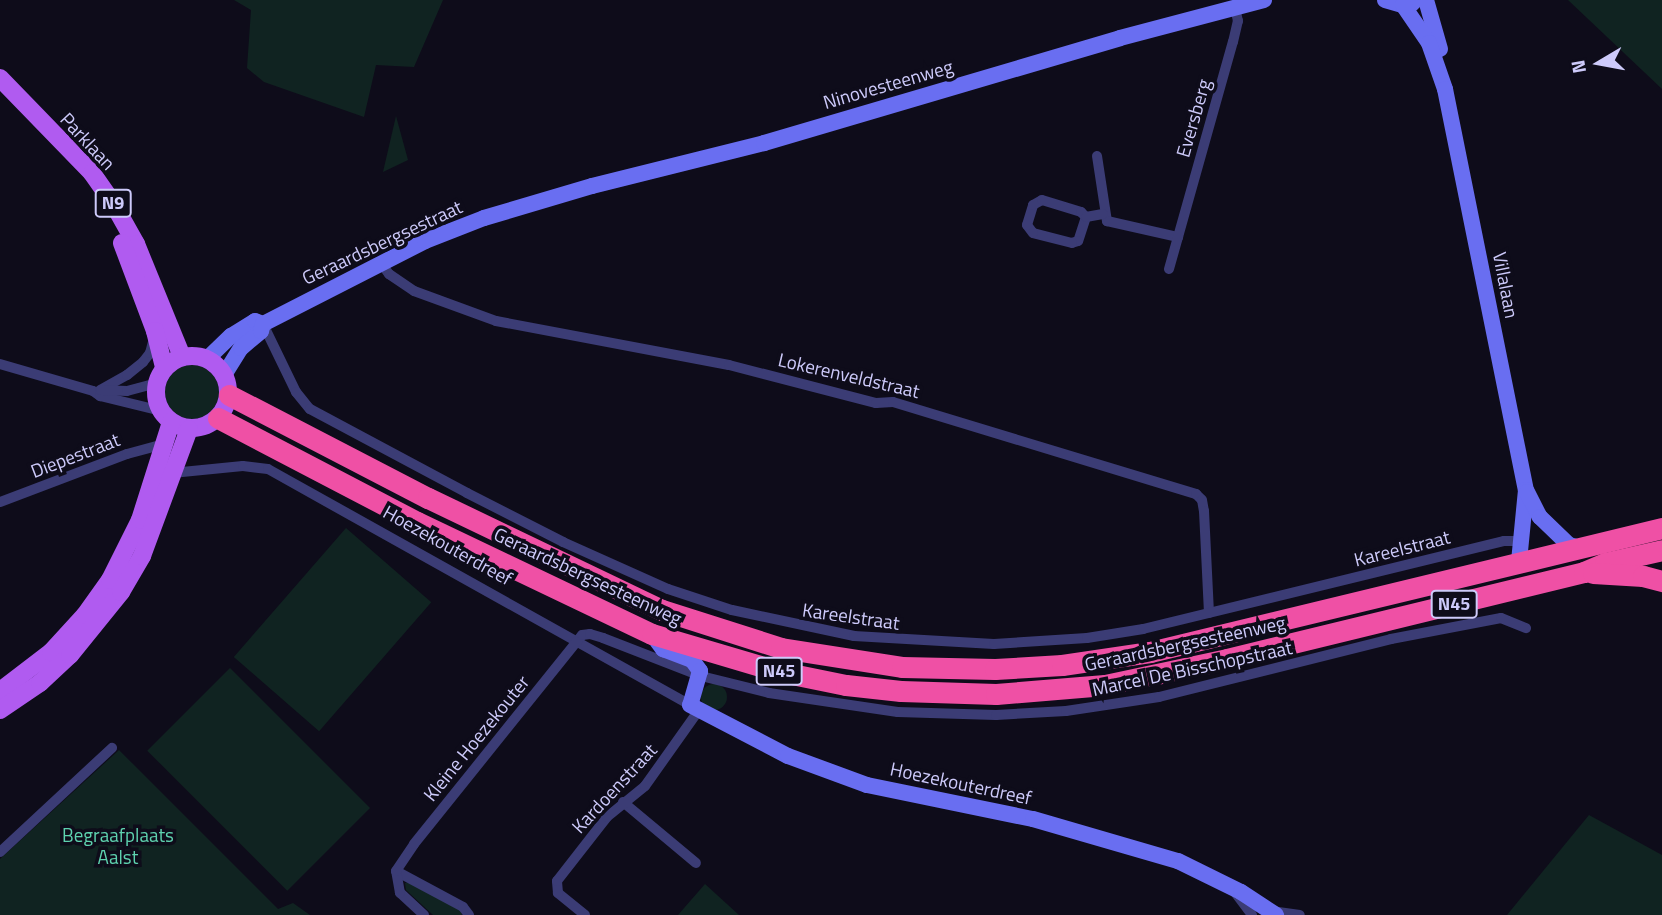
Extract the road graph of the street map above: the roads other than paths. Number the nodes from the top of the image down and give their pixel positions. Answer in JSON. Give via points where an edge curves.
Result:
{"nodes":[{"id":1,"x":1264,"y":0,"type":"edge"},
{"id":2,"x":1385,"y":0,"type":"edge"},
{"id":3,"x":1426,"y":0,"type":"edge"},
{"id":4,"x":1411,"y":2,"type":"edge"},
{"id":5,"x":1235,"y":8,"type":"junction"},
{"id":6,"x":1436,"y":49,"type":"junction"},
{"id":7,"x":0,"y":78,"type":"edge"},
{"id":8,"x":0,"y":94,"type":"edge"},
{"id":9,"x":1097,"y":156,"type":"dead end"},
{"id":10,"x":523,"y":205,"type":"joint"},
{"id":11,"x":1103,"y":214,"type":"junction"},
{"id":12,"x":1086,"y":217,"type":"junction"},
{"id":13,"x":1178,"y":237,"type":"junction"},
{"id":14,"x":381,"y":263,"type":"junction"},
{"id":15,"x":1169,"y":270,"type":"dead end"},
{"id":16,"x":262,"y":324,"type":"junction"},
{"id":17,"x":155,"y":331,"type":"junction"},
{"id":18,"x":182,"y":357,"type":"junction"},
{"id":19,"x":208,"y":358,"type":"junction"},
{"id":20,"x":0,"y":364,"type":"edge"},
{"id":21,"x":161,"y":376,"type":"junction"},
{"id":22,"x":227,"y":385,"type":"junction"},
{"id":23,"x":97,"y":390,"type":"junction"},
{"id":24,"x":167,"y":416,"type":"junction"},
{"id":25,"x":218,"y":418,"type":"junction"},
{"id":26,"x":189,"y":429,"type":"junction"},
{"id":27,"x":164,"y":444,"type":"junction"},
{"id":28,"x":172,"y":473,"type":"junction"},
{"id":29,"x":1526,"y":490,"type":"junction"},
{"id":30,"x":0,"y":502,"type":"edge"},
{"id":31,"x":1662,"y":517,"type":"edge"},
{"id":32,"x":1662,"y":528,"type":"edge"},
{"id":33,"x":1627,"y":536,"type":"junction"},
{"id":34,"x":1580,"y":548,"type":"junction"},
{"id":35,"x":1662,"y":550,"type":"edge"},
{"id":36,"x":1520,"y":552,"type":"junction"},
{"id":37,"x":1584,"y":572,"type":"junction"},
{"id":38,"x":1662,"y":580,"type":"edge"},
{"id":39,"x":1209,"y":613,"type":"junction"},
{"id":40,"x":1526,"y":628,"type":"dead end"},
{"id":41,"x":652,"y":634,"type":"junction"},
{"id":42,"x":578,"y":642,"type":"junction"},
{"id":43,"x":701,"y":676,"type":"junction"},
{"id":44,"x":0,"y":691,"type":"edge"},
{"id":45,"x":695,"y":708,"type":"junction"},
{"id":46,"x":0,"y":710,"type":"edge"},
{"id":47,"x":112,"y":748,"type":"dead end"},
{"id":48,"x":623,"y":802,"type":"junction"},
{"id":49,"x":0,"y":852,"type":"edge"},
{"id":50,"x":696,"y":863,"type":"dead end"},
{"id":51,"x":396,"y":872,"type":"junction"},
{"id":52,"x":1230,"y":887,"type":"junction"},
{"id":53,"x":1274,"y":913,"type":"edge"},
{"id":54,"x":424,"y":915,"type":"edge"},
{"id":55,"x":469,"y":915,"type":"edge"},
{"id":56,"x":585,"y":915,"type":"edge"},
{"id":57,"x":1252,"y":915,"type":"edge"},
{"id":58,"x":1300,"y":915,"type":"edge"}],
"edges":[{"from":1,"to":5,"type":"street","name":"Ninovesteenweg"},
{"from":2,"to":4,"type":"street"},
{"from":3,"to":6,"type":"street","name":"Villalaan"},
{"from":4,"to":6,"type":"street","name":"Villalaan"},
{"from":5,"to":10,"type":"street","name":"Ninovesteenweg","via":[[764,143]]},
{"from":5,"to":13,"type":"street","name":"Eversberg","via":[[1238,21]]},
{"from":6,"to":29,"type":"street","name":"Villalaan","via":[[1447,80],[1445,89]]},
{"from":7,"to":18,"type":"main road","name":"Parklaan","number":"N9","via":[[92,173],[113,203],[136,244]]},
{"from":8,"to":17,"type":"main road","name":"Parklaan","number":"N9","via":[[73,168],[99,202],[128,255]]},
{"from":9,"to":11,"type":"street"},
{"from":10,"to":14,"type":"street","name":"Geraardsbergsestraat","via":[[447,232]]},
{"from":11,"to":12,"type":"street"},
{"from":11,"to":13,"type":"street","via":[[1111,225]]},
{"from":12,"to":12,"type":"street","via":[[1042,200],[1034,205],[1027,225],[1033,233],[1072,243],[1078,241]]},
{"from":13,"to":15,"type":"street","name":"Eversberg"},
{"from":14,"to":16,"type":"street","name":"Geraardsbergsestraat"},
{"from":14,"to":39,"type":"street","name":"Lokerenveldstraat","via":[[414,291],[496,321],[730,365],[876,403],[893,402],[1196,494],[1204,511]]},
{"from":16,"to":19,"type":"street","name":"Geraardsbergsestraat","via":[[255,321]]},
{"from":16,"to":22,"type":"street","name":"Geraardsbergsestraat","via":[[261,331],[241,348]]},
{"from":16,"to":39,"type":"street","name":"Kareelstraat","via":[[310,409],[563,542],[668,589],[732,610],[854,636],[994,644],[1087,638]]},
{"from":17,"to":21,"type":"main road","name":"Parklaan","number":"N9"},
{"from":17,"to":23,"type":"street","via":[[143,362]]},
{"from":18,"to":19,"type":"main road"},
{"from":18,"to":21,"type":"main road"},
{"from":19,"to":22,"type":"main road"},
{"from":20,"to":23,"type":"street"},
{"from":21,"to":23,"type":"street","via":[[127,391]]},
{"from":21,"to":24,"type":"main road","via":[[157,400]]},
{"from":22,"to":25,"type":"main road"},
{"from":22,"to":36,"type":"highway","name":"Geraardsbergsesteenweg","number":"N45","via":[[428,498],[662,610],[781,648],[849,661],[961,669],[1101,660],[1173,646]]},
{"from":23,"to":24,"type":"street","via":[[100,396]]},
{"from":24,"to":26,"type":"main road"},
{"from":24,"to":27,"type":"main road"},
{"from":25,"to":26,"type":"main road","via":[[202,428]]},
{"from":25,"to":41,"type":"highway","name":"Geraardsbergsesteenweg","number":"N45","via":[[417,522]]},
{"from":26,"to":28,"type":"main road"},
{"from":27,"to":30,"type":"street","name":"Diepestraat"},
{"from":27,"to":44,"type":"main road","via":[[140,520],[99,597],[51,652]]},
{"from":28,"to":42,"type":"street","name":"Hoezekouterdreef","via":[[243,466],[268,469]]},
{"from":28,"to":46,"type":"main road","via":[[142,556],[105,615],[40,683]]},
{"from":29,"to":34,"type":"street","name":"Villalaan","via":[[1540,517],[1569,545]]},
{"from":29,"to":36,"type":"street","name":"Villalaan"},
{"from":31,"to":33,"type":"highway"},
{"from":32,"to":33,"type":"highway","name":"Geraardsbergsesteenweg","number":"N45"},
{"from":33,"to":34,"type":"highway","name":"Geraardsbergsesteenweg","number":"N45"},
{"from":34,"to":36,"type":"highway","name":"Geraardsbergsesteenweg","number":"N45"},
{"from":35,"to":37,"type":"highway","name":"Geraardsbergsesteenweg","number":"N45"},
{"from":36,"to":39,"type":"street","name":"Kareelstraat","via":[[1504,541]]},
{"from":37,"to":38,"type":"highway"},
{"from":37,"to":41,"type":"highway","name":"Geraardsbergsesteenweg","number":"N45","via":[[1153,676],[1065,690],[950,695],[846,685],[777,671]]},
{"from":40,"to":43,"type":"street","name":"Marcel De Bisschopstraat","via":[[1501,618],[1391,639],[1159,697],[1066,711],[996,715],[898,712],[843,706]]},
{"from":41,"to":43,"type":"street","via":[[663,649],[695,662]]},
{"from":42,"to":43,"type":"street","name":"Kleine Hoezekouter","via":[[582,635],[590,634]]},
{"from":42,"to":45,"type":"street","name":"Hoezekouterdreef"},
{"from":42,"to":51,"type":"street","name":"Kleine Hoezekouter"},
{"from":43,"to":45,"type":"street"},
{"from":45,"to":48,"type":"street","name":"Kardoenstraat","via":[[652,778]]},
{"from":45,"to":52,"type":"street","name":"Hoezekouterdreef","via":[[836,775],[1104,838],[1178,861]]},
{"from":47,"to":49,"type":"street"},
{"from":48,"to":50,"type":"street"},
{"from":48,"to":56,"type":"street","name":"Kardoenstraat","via":[[557,881],[556,889]]},
{"from":51,"to":54,"type":"street","via":[[400,893]]},
{"from":51,"to":55,"type":"street","via":[[463,907]]},
{"from":52,"to":53,"type":"street","name":"Hoezekouterdreef"},
{"from":52,"to":57,"type":"street","name":"Hoezekouterdreef"},
{"from":53,"to":58,"type":"street","name":"Hoezekouterdreef"}]}
